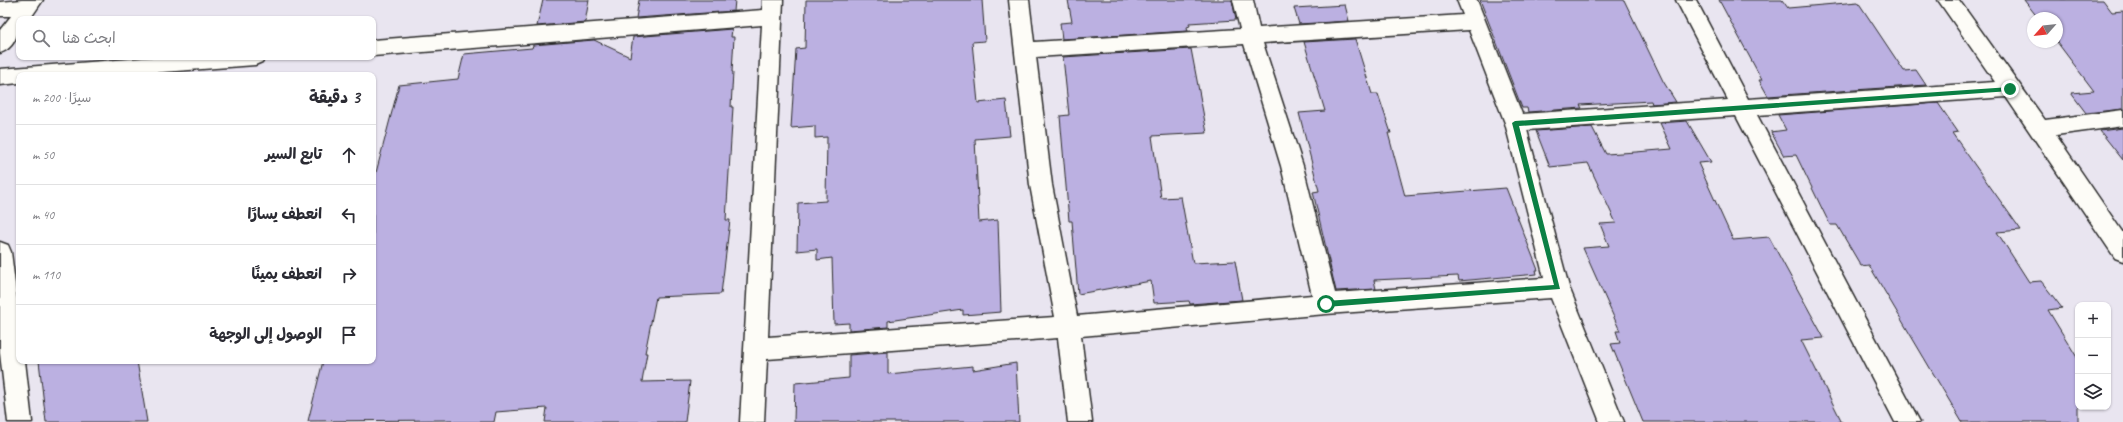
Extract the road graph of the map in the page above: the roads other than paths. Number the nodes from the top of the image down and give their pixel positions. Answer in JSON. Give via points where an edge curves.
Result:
{"nodes":[{"id":1,"x":1019,"y":0,"type":"edge"},
{"id":2,"x":1243,"y":0,"type":"edge"},
{"id":3,"x":1467,"y":0,"type":"edge"},
{"id":4,"x":1686,"y":0,"type":"edge"},
{"id":5,"x":1948,"y":0,"type":"edge"},
{"id":6,"x":29,"y":4,"type":"edge"},
{"id":7,"x":773,"y":8,"type":"edge"},
{"id":8,"x":0,"y":9,"type":"edge"},
{"id":9,"x":20,"y":16,"type":"edge"},
{"id":10,"x":16,"y":22,"type":"edge"},
{"id":11,"x":1476,"y":22,"type":"junction"},
{"id":12,"x":1251,"y":35,"type":"junction"},
{"id":13,"x":0,"y":44,"type":"edge"},
{"id":14,"x":376,"y":48,"type":"edge"},
{"id":15,"x":1025,"y":50,"type":"junction"},
{"id":16,"x":216,"y":60,"type":"edge"},
{"id":17,"x":62,"y":72,"type":"edge"},
{"id":18,"x":16,"y":75,"type":"edge"},
{"id":19,"x":0,"y":77,"type":"edge"},
{"id":20,"x":2010,"y":89,"type":"junction"},
{"id":21,"x":1744,"y":108,"type":"junction"},
{"id":22,"x":2123,"y":118,"type":"edge"},
{"id":23,"x":1515,"y":123,"type":"junction"},
{"id":24,"x":2040,"y":129,"type":"junction"},
{"id":25,"x":2123,"y":250,"type":"edge"},
{"id":26,"x":0,"y":252,"type":"edge"},
{"id":27,"x":1558,"y":287,"type":"junction"},
{"id":28,"x":1326,"y":304,"type":"junction"},
{"id":29,"x":1068,"y":327,"type":"junction"},
{"id":30,"x":755,"y":349,"type":"junction"},
{"id":31,"x":20,"y":422,"type":"edge"},
{"id":32,"x":752,"y":422,"type":"edge"},
{"id":33,"x":1080,"y":422,"type":"edge"},
{"id":34,"x":1612,"y":422,"type":"edge"},
{"id":35,"x":1908,"y":422,"type":"edge"}],
"edges":[{"from":1,"to":15,"type":"street"},
{"from":2,"to":12,"type":"street"},
{"from":3,"to":11,"type":"street"},
{"from":4,"to":21,"type":"street"},
{"from":5,"to":20,"type":"street"},
{"from":6,"to":8,"type":"street"},
{"from":6,"to":9,"type":"street"},
{"from":7,"to":14,"type":"street"},
{"from":7,"to":30,"type":"street"},
{"from":10,"to":13,"type":"street"},
{"from":11,"to":12,"type":"street"},
{"from":11,"to":23,"type":"street"},
{"from":12,"to":15,"type":"street"},
{"from":12,"to":28,"type":"street","via":[[1292,166]]},
{"from":15,"to":29,"type":"street","via":[[1041,185]]},
{"from":16,"to":17,"type":"street"},
{"from":18,"to":19,"type":"street"},
{"from":20,"to":21,"type":"street"},
{"from":20,"to":24,"type":"street"},
{"from":21,"to":23,"type":"street"},
{"from":21,"to":35,"type":"street"},
{"from":22,"to":24,"type":"street"},
{"from":23,"to":27,"type":"street"},
{"from":24,"to":25,"type":"street"},
{"from":26,"to":31,"type":"street"},
{"from":27,"to":28,"type":"street"},
{"from":27,"to":34,"type":"street"},
{"from":28,"to":29,"type":"street"},
{"from":29,"to":30,"type":"street"},
{"from":29,"to":33,"type":"street"},
{"from":30,"to":32,"type":"street"}]}
